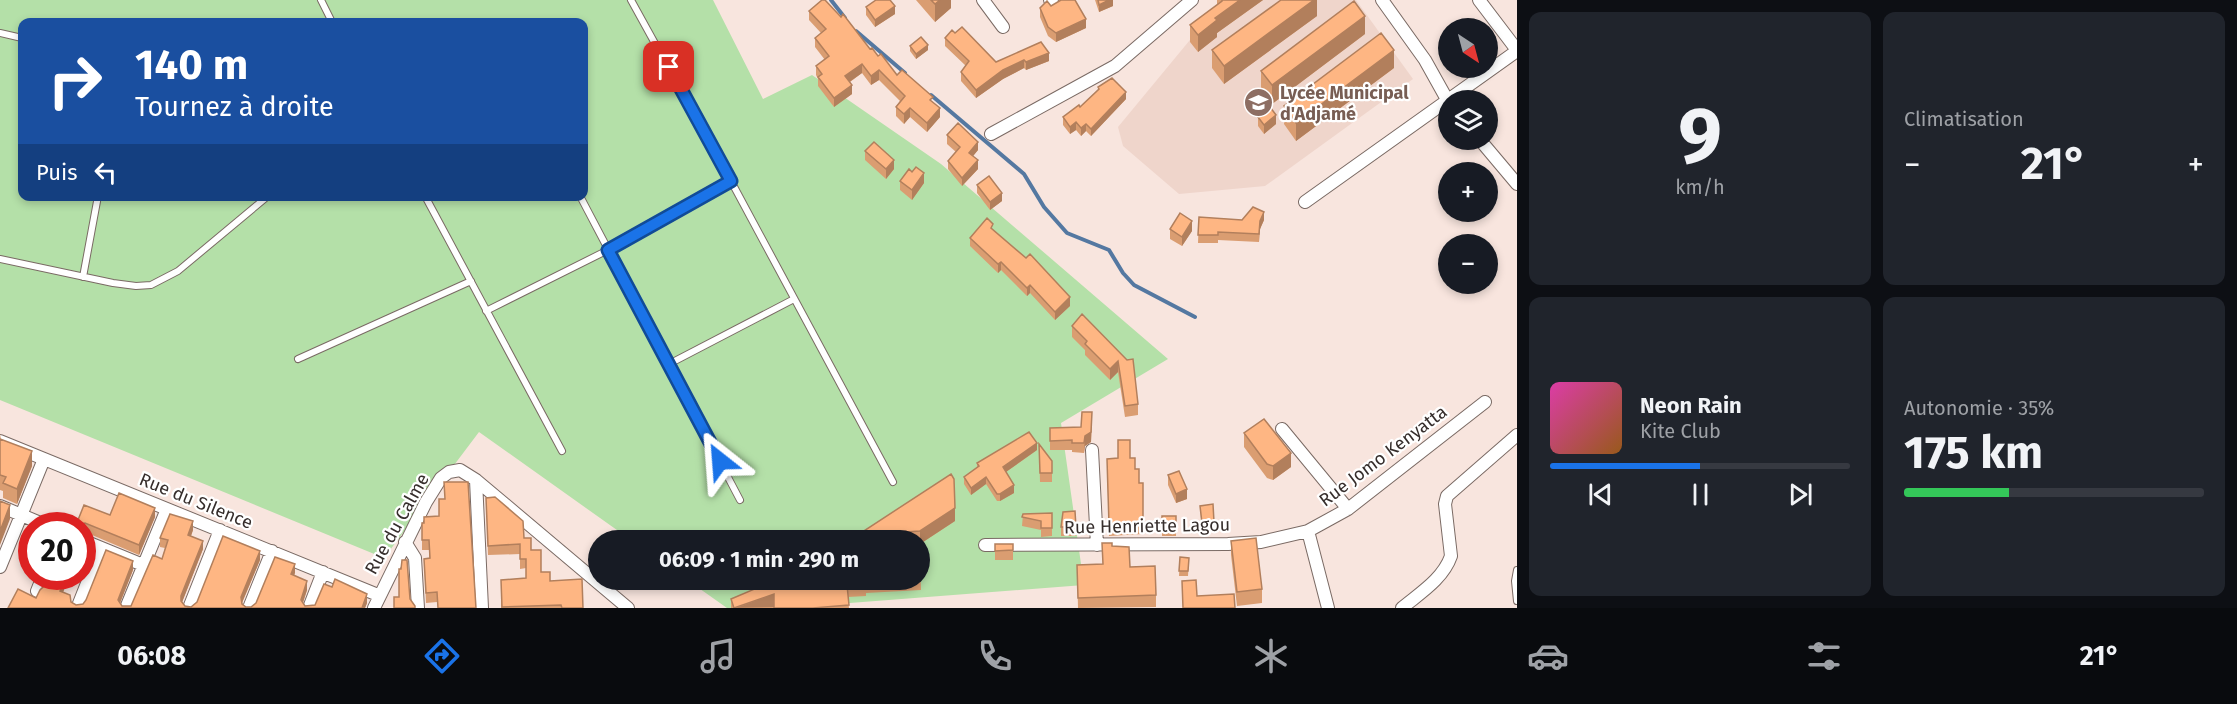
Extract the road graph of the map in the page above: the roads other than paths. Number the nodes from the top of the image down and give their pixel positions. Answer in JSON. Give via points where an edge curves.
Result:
{"nodes":[{"id":1,"x":321,"y":0,"type":"edge"},
{"id":2,"x":631,"y":0,"type":"edge"},
{"id":3,"x":983,"y":0,"type":"edge"},
{"id":4,"x":1192,"y":0,"type":"edge"},
{"id":5,"x":1382,"y":0,"type":"edge"},
{"id":6,"x":1479,"y":0,"type":"edge"},
{"id":7,"x":330,"y":18,"type":"edge"},
{"id":8,"x":1003,"y":27,"type":"dead end"},
{"id":9,"x":0,"y":33,"type":"edge"},
{"id":10,"x":18,"y":37,"type":"edge"},
{"id":11,"x":1517,"y":51,"type":"edge"},
{"id":12,"x":1441,"y":90,"type":"edge"},
{"id":13,"x":1464,"y":90,"type":"edge"},
{"id":14,"x":1438,"y":109,"type":"edge"},
{"id":15,"x":991,"y":134,"type":"dead end"},
{"id":16,"x":1488,"y":150,"type":"edge"},
{"id":17,"x":731,"y":181,"type":"junction"},
{"id":18,"x":1517,"y":184,"type":"edge"},
{"id":19,"x":97,"y":201,"type":"edge"},
{"id":20,"x":262,"y":201,"type":"edge"},
{"id":21,"x":428,"y":201,"type":"edge"},
{"id":22,"x":583,"y":201,"type":"edge"},
{"id":23,"x":1305,"y":202,"type":"dead end"},
{"id":24,"x":608,"y":250,"type":"junction"},
{"id":25,"x":0,"y":259,"type":"edge"},
{"id":26,"x":83,"y":277,"type":"junction"},
{"id":27,"x":471,"y":281,"type":"junction"},
{"id":28,"x":794,"y":299,"type":"junction"},
{"id":29,"x":486,"y":311,"type":"junction"},
{"id":30,"x":298,"y":359,"type":"dead end"},
{"id":31,"x":669,"y":364,"type":"junction"},
{"id":32,"x":1485,"y":402,"type":"dead end"},
{"id":33,"x":1282,"y":429,"type":"dead end"},
{"id":34,"x":1517,"y":435,"type":"edge"},
{"id":35,"x":0,"y":441,"type":"edge"},
{"id":36,"x":1092,"y":450,"type":"dead end"},
{"id":37,"x":562,"y":451,"type":"dead end"},
{"id":38,"x":44,"y":459,"type":"junction"},
{"id":39,"x":476,"y":480,"type":"junction"},
{"id":40,"x":893,"y":482,"type":"dead end"},
{"id":41,"x":740,"y":500,"type":"dead end"},
{"id":42,"x":0,"y":506,"type":"edge"},
{"id":43,"x":167,"y":508,"type":"junction"},
{"id":44,"x":1348,"y":509,"type":"junction"},
{"id":45,"x":22,"y":512,"type":"edge"},
{"id":46,"x":18,"y":514,"type":"edge"},
{"id":47,"x":18,"y":522,"type":"edge"},
{"id":48,"x":220,"y":530,"type":"junction"},
{"id":49,"x":1308,"y":531,"type":"junction"},
{"id":50,"x":405,"y":542,"type":"junction"},
{"id":51,"x":985,"y":545,"type":"dead end"},
{"id":52,"x":1097,"y":545,"type":"junction"},
{"id":53,"x":96,"y":546,"type":"edge"},
{"id":54,"x":101,"y":548,"type":"junction"},
{"id":55,"x":272,"y":551,"type":"junction"},
{"id":56,"x":143,"y":565,"type":"junction"},
{"id":57,"x":0,"y":567,"type":"edge"},
{"id":58,"x":1517,"y":570,"type":"edge"},
{"id":59,"x":323,"y":572,"type":"junction"},
{"id":60,"x":378,"y":596,"type":"junction"},
{"id":61,"x":1517,"y":601,"type":"edge"},
{"id":62,"x":78,"y":606,"type":"edge"},
{"id":63,"x":126,"y":608,"type":"edge"},
{"id":64,"x":189,"y":608,"type":"edge"},
{"id":65,"x":249,"y":608,"type":"edge"},
{"id":66,"x":309,"y":608,"type":"edge"},
{"id":67,"x":374,"y":608,"type":"edge"},
{"id":68,"x":418,"y":608,"type":"edge"},
{"id":69,"x":482,"y":608,"type":"edge"},
{"id":70,"x":628,"y":608,"type":"edge"},
{"id":71,"x":1328,"y":608,"type":"edge"},
{"id":72,"x":1402,"y":608,"type":"edge"}],
"edges":[{"from":1,"to":7,"type":"lane"},
{"from":2,"to":17,"type":"lane"},
{"from":3,"to":8,"type":"street"},
{"from":4,"to":15,"type":"street","via":[[1115,66]]},
{"from":5,"to":12,"type":"street"},
{"from":6,"to":11,"type":"street"},
{"from":9,"to":10,"type":"lane"},
{"from":11,"to":13,"type":"street"},
{"from":14,"to":23,"type":"street"},
{"from":16,"to":18,"type":"street"},
{"from":17,"to":24,"type":"lane"},
{"from":17,"to":28,"type":"lane"},
{"from":19,"to":26,"type":"lane"},
{"from":20,"to":26,"type":"lane","via":[[166,279],[136,286]]},
{"from":21,"to":27,"type":"lane"},
{"from":22,"to":24,"type":"lane"},
{"from":24,"to":29,"type":"lane"},
{"from":24,"to":31,"type":"lane"},
{"from":25,"to":26,"type":"lane"},
{"from":27,"to":29,"type":"lane"},
{"from":27,"to":30,"type":"lane"},
{"from":28,"to":31,"type":"lane"},
{"from":28,"to":40,"type":"lane"},
{"from":29,"to":37,"type":"lane"},
{"from":31,"to":41,"type":"lane"},
{"from":32,"to":44,"type":"street","name":"Rue Jomo Kenyatta"},
{"from":33,"to":44,"type":"street"},
{"from":34,"to":72,"type":"street","via":[[1447,496],[1444,504],[1449,562],[1435,581]]},
{"from":35,"to":38,"type":"street","name":"Rue du Silence"},
{"from":36,"to":52,"type":"street"},
{"from":38,"to":43,"type":"street","name":"Rue du Silence"},
{"from":38,"to":45,"type":"street"},
{"from":39,"to":50,"type":"street","name":"Rue du Calme","via":[[460,470],[441,478]]},
{"from":39,"to":69,"type":"street"},
{"from":39,"to":70,"type":"street","name":"Rue du Calme"},
{"from":42,"to":46,"type":"street"},
{"from":43,"to":48,"type":"street","name":"Rue du Silence"},
{"from":43,"to":56,"type":"street"},
{"from":44,"to":49,"type":"street","name":"Rue Jomo Kenyatta"},
{"from":47,"to":57,"type":"street"},
{"from":48,"to":55,"type":"street","name":"Rue du Silence"},
{"from":48,"to":64,"type":"street"},
{"from":49,"to":52,"type":"street","name":"Rue Henriette Lagou","via":[[1261,542]]},
{"from":49,"to":71,"type":"street"},
{"from":50,"to":60,"type":"street","name":"Rue du Calme"},
{"from":50,"to":68,"type":"street","via":[[416,558]]},
{"from":51,"to":52,"type":"street","name":"Rue Henriette Lagou"},
{"from":53,"to":54,"type":"street"},
{"from":54,"to":56,"type":"street"},
{"from":54,"to":62,"type":"street"},
{"from":55,"to":59,"type":"street","name":"Rue du Silence"},
{"from":55,"to":65,"type":"street"},
{"from":56,"to":63,"type":"street"},
{"from":58,"to":61,"type":"lane"},
{"from":59,"to":60,"type":"street","name":"Rue du Silence"},
{"from":59,"to":66,"type":"street"},
{"from":60,"to":67,"type":"street","name":"Rue du Calme"}]}
